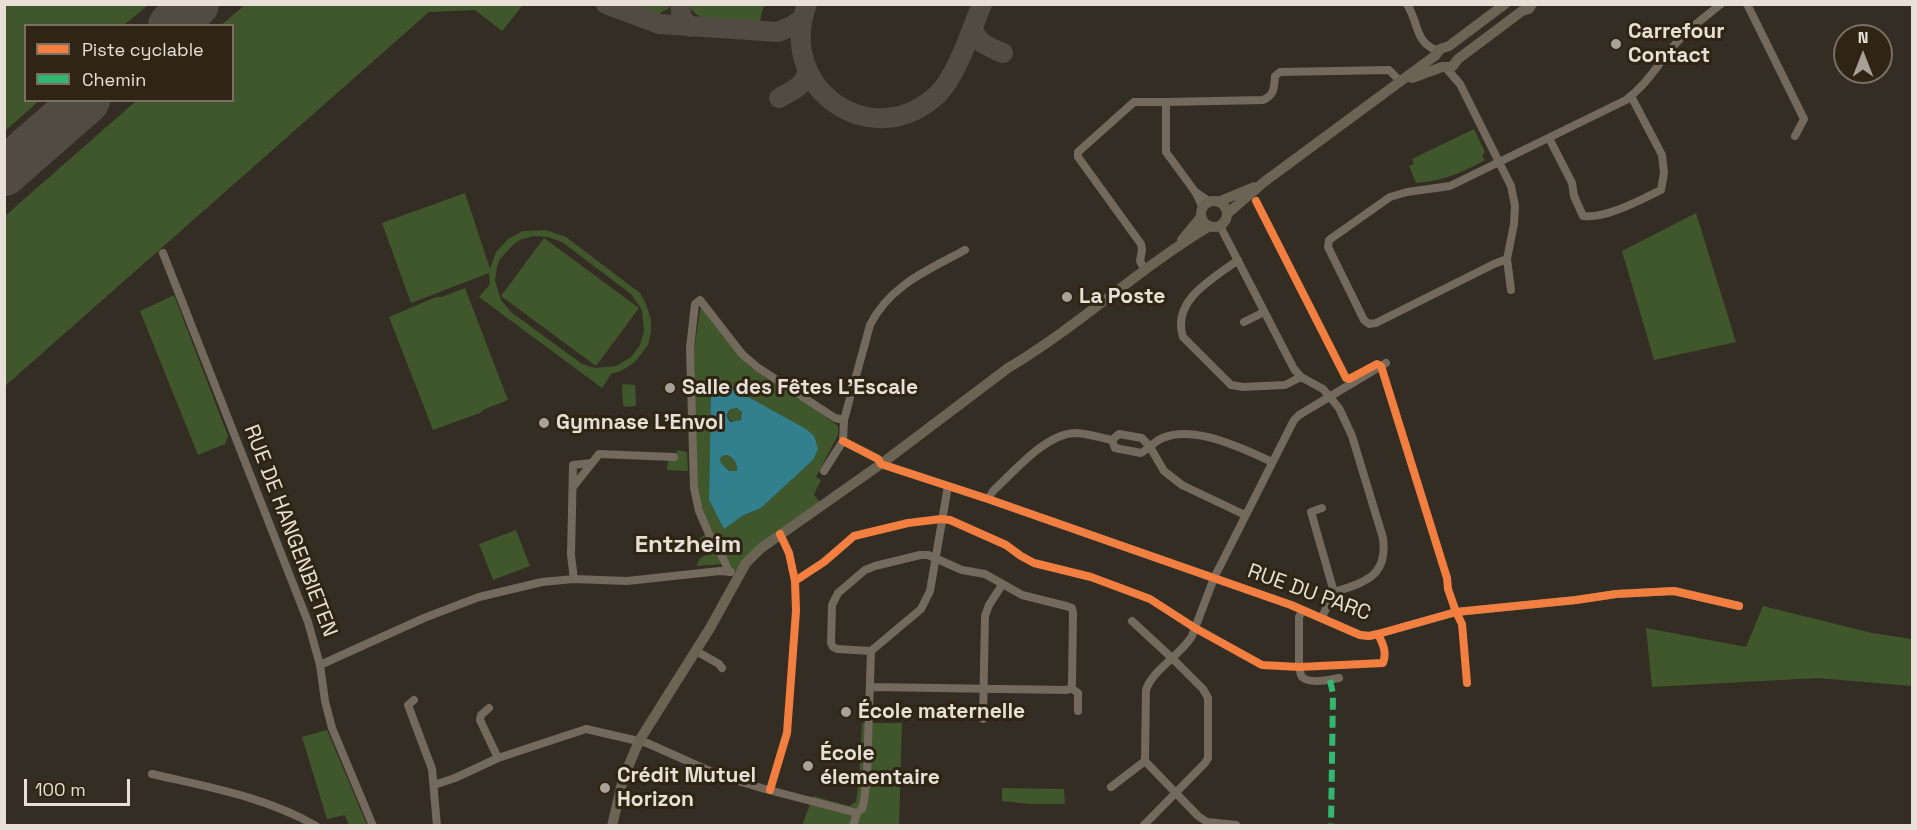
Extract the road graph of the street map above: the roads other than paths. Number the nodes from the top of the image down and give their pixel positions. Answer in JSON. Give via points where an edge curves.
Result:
{"nodes":[{"id":1,"x":1407,"y":4,"type":"edge"},
{"id":2,"x":1505,"y":4,"type":"edge"},
{"id":3,"x":1532,"y":4,"type":"edge"},
{"id":4,"x":1721,"y":4,"type":"edge"},
{"id":5,"x":1747,"y":4,"type":"edge"},
{"id":6,"x":1517,"y":8,"type":"edge"},
{"id":7,"x":1449,"y":46,"type":"junction"},
{"id":8,"x":1437,"y":53,"type":"junction"},
{"id":9,"x":1450,"y":65,"type":"junction"},
{"id":10,"x":1401,"y":82,"type":"junction"},
{"id":11,"x":1631,"y":96,"type":"junction"},
{"id":12,"x":1166,"y":102,"type":"junction"},
{"id":13,"x":1795,"y":136,"type":"dead end"},
{"id":14,"x":1549,"y":138,"type":"junction"},
{"id":15,"x":1499,"y":162,"type":"junction"},
{"id":16,"x":1264,"y":182,"type":"junction"},
{"id":17,"x":1208,"y":207,"type":"junction"},
{"id":18,"x":1227,"y":214,"type":"junction"},
{"id":19,"x":1215,"y":226,"type":"junction"},
{"id":20,"x":1177,"y":246,"type":"junction"},
{"id":21,"x":965,"y":250,"type":"dead end"},
{"id":22,"x":163,"y":252,"type":"dead end"},
{"id":23,"x":1507,"y":259,"type":"junction"},
{"id":24,"x":1238,"y":261,"type":"junction"},
{"id":25,"x":1145,"y":270,"type":"junction"},
{"id":26,"x":1511,"y":290,"type":"dead end"},
{"id":27,"x":1264,"y":312,"type":"junction"},
{"id":28,"x":1244,"y":322,"type":"dead end"},
{"id":29,"x":1386,"y":363,"type":"dead end"},
{"id":30,"x":1301,"y":377,"type":"junction"},
{"id":31,"x":1330,"y":396,"type":"junction"},
{"id":32,"x":844,"y":420,"type":"junction"},
{"id":33,"x":1112,"y":440,"type":"junction"},
{"id":34,"x":843,"y":441,"type":"junction"},
{"id":35,"x":1150,"y":447,"type":"junction"},
{"id":36,"x":674,"y":457,"type":"dead end"},
{"id":37,"x":1272,"y":462,"type":"junction"},
{"id":38,"x":592,"y":463,"type":"junction"},
{"id":39,"x":881,"y":464,"type":"junction"},
{"id":40,"x":824,"y":471,"type":"dead end"},
{"id":41,"x":948,"y":486,"type":"junction"},
{"id":42,"x":573,"y":487,"type":"junction"},
{"id":43,"x":988,"y":499,"type":"junction"},
{"id":44,"x":1322,"y":508,"type":"dead end"},
{"id":45,"x":1245,"y":515,"type":"junction"},
{"id":46,"x":934,"y":558,"type":"junction"},
{"id":47,"x":733,"y":573,"type":"junction"},
{"id":48,"x":1214,"y":578,"type":"junction"},
{"id":49,"x":574,"y":579,"type":"junction"},
{"id":50,"x":1002,"y":585,"type":"junction"},
{"id":51,"x":1335,"y":592,"type":"junction"},
{"id":52,"x":1739,"y":606,"type":"dead end"},
{"id":53,"x":1303,"y":610,"type":"junction"},
{"id":54,"x":1322,"y":617,"type":"junction"},
{"id":55,"x":1132,"y":621,"type":"dead end"},
{"id":56,"x":696,"y":651,"type":"junction"},
{"id":57,"x":871,"y":651,"type":"junction"},
{"id":58,"x":1173,"y":659,"type":"junction"},
{"id":59,"x":320,"y":665,"type":"junction"},
{"id":60,"x":722,"y":668,"type":"dead end"},
{"id":61,"x":1339,"y":678,"type":"dead end"},
{"id":62,"x":871,"y":687,"type":"junction"},
{"id":63,"x":1071,"y":687,"type":"junction"},
{"id":64,"x":984,"y":689,"type":"junction"},
{"id":65,"x":414,"y":700,"type":"dead end"},
{"id":66,"x":489,"y":708,"type":"dead end"},
{"id":67,"x":1078,"y":711,"type":"dead end"},
{"id":68,"x":983,"y":719,"type":"dead end"},
{"id":69,"x":639,"y":741,"type":"junction"},
{"id":70,"x":498,"y":758,"type":"junction"},
{"id":71,"x":1145,"y":762,"type":"junction"},
{"id":72,"x":152,"y":774,"type":"dead end"},
{"id":73,"x":434,"y":785,"type":"junction"},
{"id":74,"x":1111,"y":787,"type":"dead end"},
{"id":75,"x":1175,"y":792,"type":"junction"},
{"id":76,"x":857,"y":813,"type":"junction"},
{"id":77,"x":1207,"y":824,"type":"edge"},
{"id":78,"x":315,"y":825,"type":"edge"},
{"id":79,"x":373,"y":825,"type":"edge"},
{"id":80,"x":437,"y":825,"type":"edge"},
{"id":81,"x":612,"y":825,"type":"edge"},
{"id":82,"x":853,"y":825,"type":"edge"},
{"id":83,"x":1143,"y":825,"type":"edge"},
{"id":84,"x":1236,"y":825,"type":"edge"}],
"edges":[{"from":1,"to":8,"type":"street","via":[[1423,42]]},
{"from":2,"to":7,"type":"main road"},
{"from":3,"to":6,"type":"main road","via":[[1529,9]]},
{"from":4,"to":11,"type":"street","via":[[1690,28],[1650,79]]},
{"from":5,"to":13,"type":"street","via":[[1804,119]]},
{"from":6,"to":9,"type":"main road"},
{"from":7,"to":8,"type":"main road"},
{"from":7,"to":9,"type":"main road","via":[[1457,52]]},
{"from":8,"to":9,"type":"main road","via":[[1437,62]]},
{"from":8,"to":10,"type":"main road"},
{"from":9,"to":10,"type":"main road"},
{"from":9,"to":15,"type":"street"},
{"from":10,"to":12,"type":"street","via":[[1389,70],[1280,72],[1275,76],[1273,92],[1263,100]]},
{"from":10,"to":16,"type":"main road"},
{"from":11,"to":14,"type":"street"},
{"from":11,"to":14,"type":"street","via":[[1662,155],[1661,190],[1626,206],[1592,217],[1583,216],[1572,183]]},
{"from":12,"to":17,"type":"street","via":[[1166,152]]},
{"from":12,"to":25,"type":"street","via":[[1134,102],[1078,152],[1141,244],[1140,261]]},
{"from":14,"to":15,"type":"street"},
{"from":15,"to":23,"type":"street","via":[[1511,186],[1515,206]]},
{"from":15,"to":23,"type":"street","via":[[1450,186],[1390,197],[1329,240],[1328,247],[1369,324]]},
{"from":16,"to":17,"type":"main road"},
{"from":16,"to":18,"type":"main road"},
{"from":17,"to":18,"type":"main road","via":[[1225,206]]},
{"from":17,"to":19,"type":"main road","via":[[1203,221]]},
{"from":17,"to":20,"type":"main road"},
{"from":18,"to":19,"type":"main road","via":[[1225,221]]},
{"from":19,"to":20,"type":"main road"},
{"from":19,"to":24,"type":"street"},
{"from":20,"to":25,"type":"main road"},
{"from":21,"to":32,"type":"street","via":[[894,291],[877,311]]},
{"from":22,"to":59,"type":"street","name":"RUE DE HANGENBIETEN","via":[[308,622]]},
{"from":23,"to":26,"type":"street"},
{"from":24,"to":27,"type":"street"},
{"from":24,"to":30,"type":"street","via":[[1193,295],[1180,320],[1183,338],[1231,385],[1285,385]]},
{"from":25,"to":39,"type":"main road"},
{"from":27,"to":28,"type":"street"},
{"from":27,"to":30,"type":"street"},
{"from":29,"to":31,"type":"street"},
{"from":30,"to":31,"type":"street"},
{"from":31,"to":37,"type":"street","via":[[1294,420]]},
{"from":31,"to":51,"type":"street","via":[[1352,436],[1385,550],[1376,574],[1363,583]]},
{"from":32,"to":34,"type":"street"},
{"from":32,"to":47,"type":"street","via":[[757,367],[742,354],[700,300],[695,304],[690,348],[694,488],[709,534]]},
{"from":33,"to":35,"type":"street","via":[[1119,434],[1142,438]]},
{"from":33,"to":35,"type":"street","via":[[1115,448],[1132,452],[1141,453]]},
{"from":33,"to":43,"type":"street","via":[[1076,433],[1046,443]]},
{"from":34,"to":39,"type":"street","name":"RUE DU PARC"},
{"from":34,"to":40,"type":"street"},
{"from":35,"to":37,"type":"street","via":[[1157,439],[1198,435],[1231,443]]},
{"from":35,"to":45,"type":"street","via":[[1164,471],[1182,485]]},
{"from":36,"to":38,"type":"street","via":[[599,454]]},
{"from":37,"to":45,"type":"street"},
{"from":38,"to":42,"type":"street"},
{"from":38,"to":42,"type":"street","via":[[573,465]]},
{"from":39,"to":41,"type":"street","name":"RUE DU PARC"},
{"from":39,"to":47,"type":"main road","via":[[780,534]]},
{"from":41,"to":43,"type":"street","name":"RUE DU PARC"},
{"from":41,"to":46,"type":"street"},
{"from":42,"to":49,"type":"street"},
{"from":43,"to":48,"type":"street","name":"RUE DU PARC"},
{"from":44,"to":51,"type":"street","via":[[1311,512]]},
{"from":45,"to":48,"type":"street"},
{"from":46,"to":50,"type":"street","via":[[962,570],[985,574]]},
{"from":46,"to":57,"type":"street","via":[[930,591],[921,609]]},
{"from":46,"to":57,"type":"street","via":[[920,555],[864,570],[838,593],[832,605],[833,647]]},
{"from":47,"to":49,"type":"street","via":[[627,581]]},
{"from":47,"to":56,"type":"main road"},
{"from":48,"to":53,"type":"street","name":"RUE DU PARC"},
{"from":48,"to":58,"type":"street","via":[[1188,644]]},
{"from":49,"to":59,"type":"street","via":[[542,582],[479,597]]},
{"from":50,"to":63,"type":"street","via":[[1022,595],[1072,608]]},
{"from":50,"to":64,"type":"street","via":[[985,616]]},
{"from":51,"to":54,"type":"street"},
{"from":52,"to":54,"type":"street","name":"RUE DU PARC","via":[[1674,591],[1616,594],[1456,612],[1369,636]]},
{"from":53,"to":54,"type":"street","name":"RUE DU PARC"},
{"from":53,"to":61,"type":"street","via":[[1299,617],[1301,675],[1312,680]]},
{"from":55,"to":58,"type":"street"},
{"from":56,"to":60,"type":"street"},
{"from":56,"to":69,"type":"main road"},
{"from":57,"to":62,"type":"street"},
{"from":58,"to":71,"type":"street","via":[[1149,681],[1146,690]]},
{"from":58,"to":75,"type":"street","via":[[1203,689],[1209,708],[1208,758]]},
{"from":59,"to":79,"type":"street","name":"RUE DE HANGENBIETEN","via":[[332,728]]},
{"from":62,"to":64,"type":"street"},
{"from":62,"to":76,"type":"street","via":[[864,801]]},
{"from":63,"to":64,"type":"street"},
{"from":63,"to":67,"type":"street","via":[[1078,693]]},
{"from":64,"to":68,"type":"street"},
{"from":65,"to":73,"type":"street","via":[[408,705],[432,769]]},
{"from":66,"to":70,"type":"street","via":[[480,720]]},
{"from":69,"to":70,"type":"street","via":[[585,729]]},
{"from":69,"to":76,"type":"street","via":[[721,776]]},
{"from":69,"to":81,"type":"main road","via":[[623,779]]},
{"from":70,"to":73,"type":"street"},
{"from":71,"to":74,"type":"street"},
{"from":71,"to":75,"type":"street"},
{"from":72,"to":78,"type":"street","via":[[242,796],[286,810]]},
{"from":73,"to":80,"type":"street"},
{"from":75,"to":77,"type":"street"},
{"from":75,"to":83,"type":"street"},
{"from":76,"to":82,"type":"street"},
{"from":77,"to":84,"type":"street"}]}
